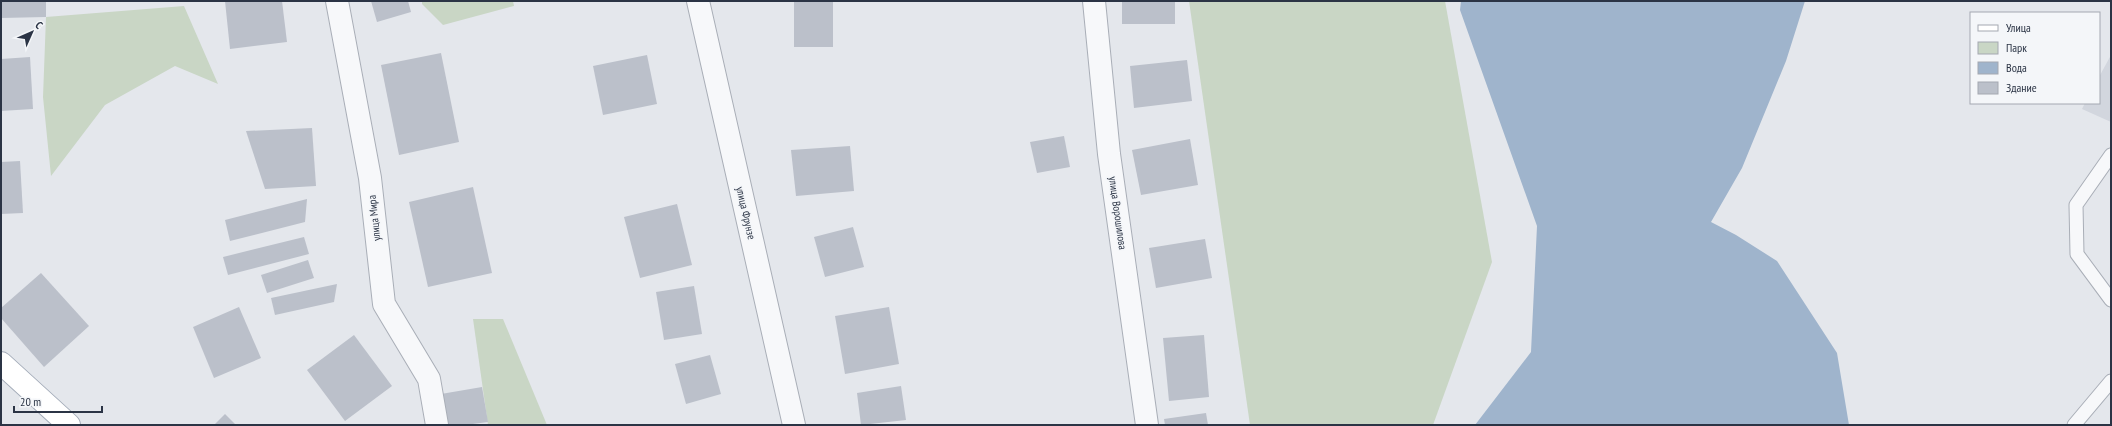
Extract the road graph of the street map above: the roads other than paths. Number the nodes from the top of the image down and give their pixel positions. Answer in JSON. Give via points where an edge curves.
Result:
{"nodes":[{"id":1,"x":337,"y":1,"type":"edge"},
{"id":2,"x":698,"y":1,"type":"edge"},
{"id":3,"x":1094,"y":1,"type":"edge"},
{"id":4,"x":2111,"y":155,"type":"edge"},
{"id":5,"x":2111,"y":300,"type":"edge"},
{"id":6,"x":1,"y":363,"type":"edge"},
{"id":7,"x":2111,"y":381,"type":"edge"},
{"id":8,"x":69,"y":425,"type":"edge"},
{"id":9,"x":437,"y":425,"type":"edge"},
{"id":10,"x":794,"y":425,"type":"edge"},
{"id":11,"x":1147,"y":425,"type":"edge"},
{"id":12,"x":2074,"y":425,"type":"edge"}],
"edges":[{"from":1,"to":9,"type":"street","name":"улица Мира","via":[[370,178],[384,304],[429,379]]},
{"from":2,"to":10,"type":"street","name":"улица Фрунзе"},
{"from":3,"to":11,"type":"street","name":"улица Ворошилова","via":[[1109,154]]},
{"from":4,"to":5,"type":"lane","via":[[2076,205],[2077,254]]},
{"from":6,"to":8,"type":"main road"},
{"from":7,"to":12,"type":"lane"}]}
